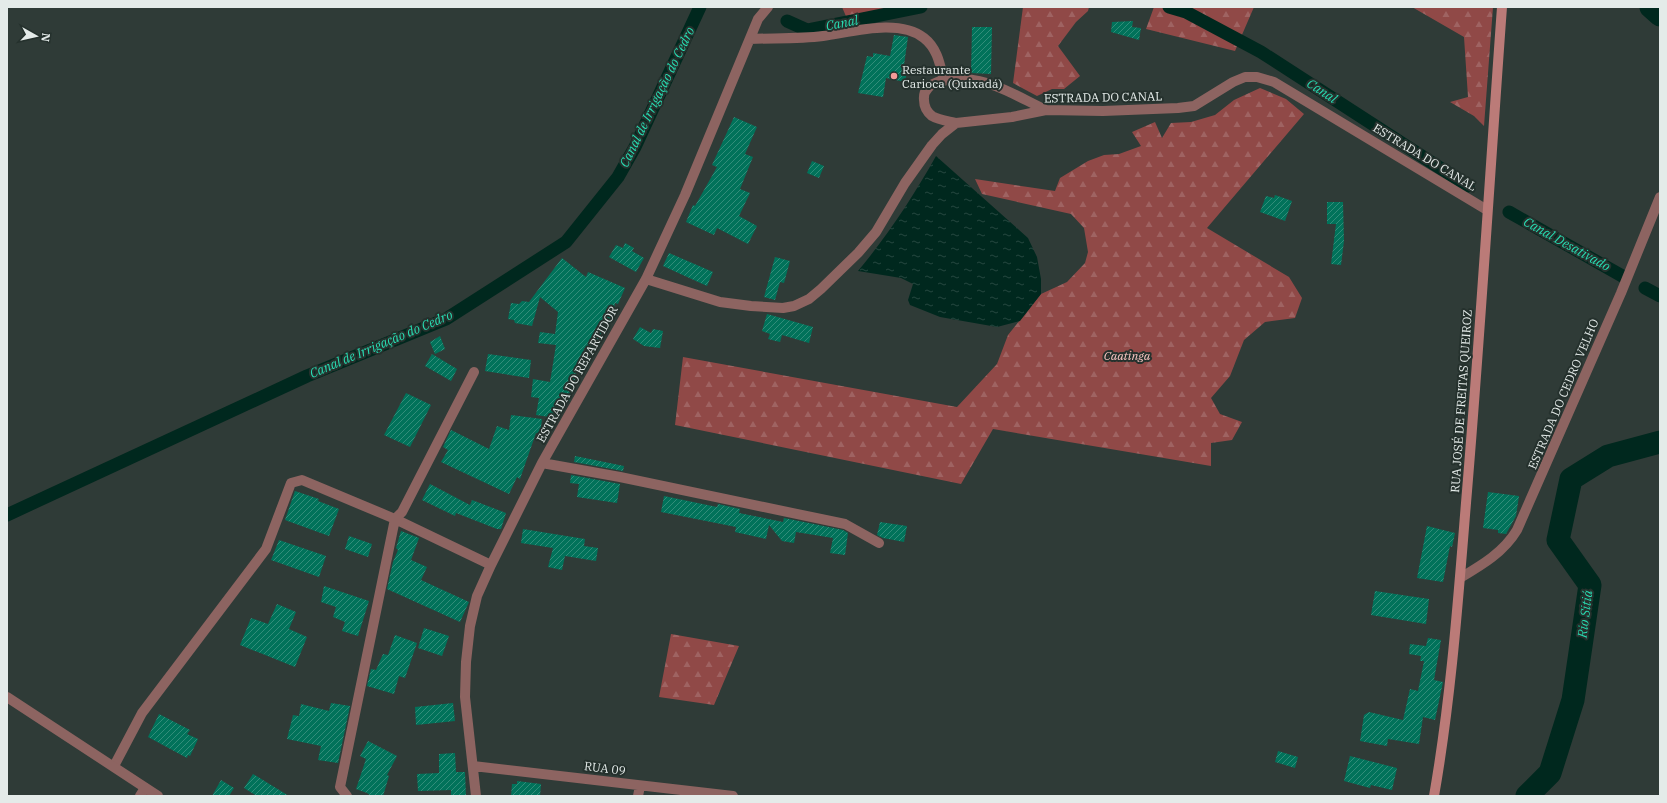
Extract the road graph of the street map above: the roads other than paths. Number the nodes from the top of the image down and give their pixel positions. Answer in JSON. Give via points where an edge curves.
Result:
{"nodes":[{"id":1,"x":768,"y":7,"type":"edge"},
{"id":2,"x":1502,"y":7,"type":"edge"},
{"id":3,"x":750,"y":39,"type":"junction"},
{"id":4,"x":944,"y":81,"type":"junction"},
{"id":5,"x":1046,"y":110,"type":"junction"},
{"id":6,"x":956,"y":123,"type":"junction"},
{"id":7,"x":1660,"y":197,"type":"edge"},
{"id":8,"x":1488,"y":210,"type":"junction"},
{"id":9,"x":646,"y":279,"type":"junction"},
{"id":10,"x":474,"y":372,"type":"dead end"},
{"id":11,"x":542,"y":463,"type":"junction"},
{"id":12,"x":395,"y":519,"type":"junction"},
{"id":13,"x":879,"y":543,"type":"dead end"},
{"id":14,"x":491,"y":565,"type":"junction"},
{"id":15,"x":1460,"y":578,"type":"junction"},
{"id":16,"x":7,"y":697,"type":"edge"},
{"id":17,"x":114,"y":766,"type":"junction"},
{"id":18,"x":473,"y":766,"type":"junction"},
{"id":19,"x":640,"y":786,"type":"junction"},
{"id":20,"x":143,"y":792,"type":"edge"},
{"id":21,"x":158,"y":796,"type":"edge"},
{"id":22,"x":347,"y":796,"type":"edge"},
{"id":23,"x":476,"y":796,"type":"edge"},
{"id":24,"x":638,"y":796,"type":"edge"},
{"id":25,"x":733,"y":796,"type":"edge"},
{"id":26,"x":1434,"y":796,"type":"edge"}],
"edges":[{"from":1,"to":3,"type":"street","name":"ESTRADA DO REPARTIDOR","via":[[758,19]]},
{"from":2,"to":8,"type":"main road","name":"RUA JOSÉ DE FREITAS QUEIROZ"},
{"from":3,"to":4,"type":"street","via":[[823,36],[885,27],[906,30],[923,37],[934,48]]},
{"from":3,"to":9,"type":"street","name":"ESTRADA DO REPARTIDOR","via":[[685,195]]},
{"from":4,"to":5,"type":"street","via":[[963,79],[987,82]]},
{"from":4,"to":6,"type":"street","via":[[930,85],[926,89],[924,103],[933,116]]},
{"from":5,"to":6,"type":"street","name":"ESTRADA DO CANAL","via":[[1012,117]]},
{"from":5,"to":8,"type":"street","name":"ESTRADA DO CANAL","via":[[1178,108],[1198,104],[1245,77],[1258,77],[1274,82]]},
{"from":6,"to":9,"type":"street","via":[[932,145],[905,183],[876,232],[858,253],[809,299],[783,308],[750,306],[720,302]]},
{"from":7,"to":15,"type":"street","name":"ESTRADA DO CEDRO VELHO","via":[[1621,293],[1517,530],[1500,552]]},
{"from":8,"to":15,"type":"main road","name":"RUA JOSÉ DE FREITAS QUEIROZ"},
{"from":9,"to":11,"type":"street","name":"ESTRADA DO REPARTIDOR"},
{"from":10,"to":12,"type":"street","via":[[402,512]]},
{"from":11,"to":13,"type":"street","via":[[845,524]]},
{"from":11,"to":14,"type":"street","name":"ESTRADA DO REPARTIDOR"},
{"from":12,"to":14,"type":"street"},
{"from":12,"to":17,"type":"street","via":[[302,480],[291,483],[266,549],[142,713]]},
{"from":12,"to":22,"type":"street","via":[[340,787]]},
{"from":14,"to":18,"type":"street","name":"ESTRADA DO REPARTIDOR","via":[[477,596],[466,662],[464,697]]},
{"from":15,"to":26,"type":"main road","name":"RUA JOSÉ DE FREITAS QUEIROZ","via":[[1443,746]]},
{"from":16,"to":17,"type":"street"},
{"from":17,"to":20,"type":"street"},
{"from":18,"to":19,"type":"street","name":"RUA 09"},
{"from":18,"to":23,"type":"street","name":"ESTRADA DO REPARTIDOR"},
{"from":19,"to":24,"type":"street"},
{"from":19,"to":25,"type":"street","name":"RUA 09"},
{"from":20,"to":21,"type":"street"}]}
